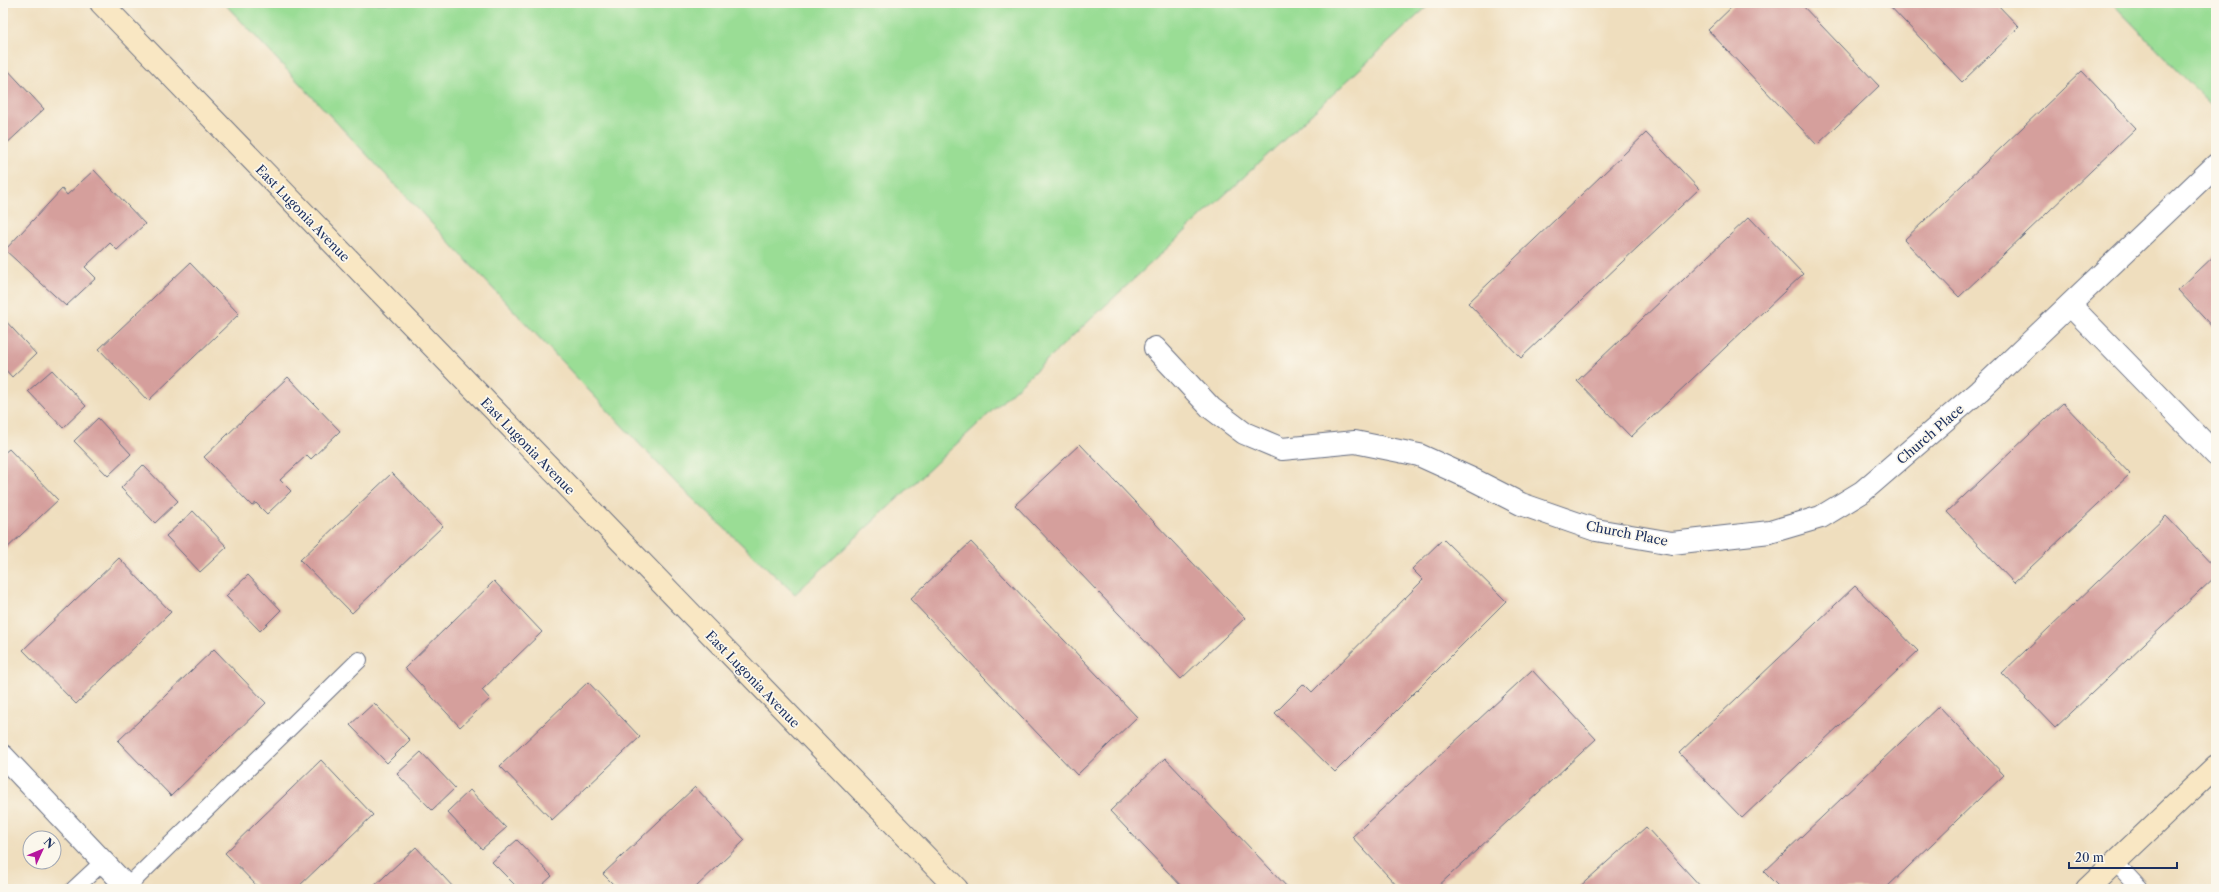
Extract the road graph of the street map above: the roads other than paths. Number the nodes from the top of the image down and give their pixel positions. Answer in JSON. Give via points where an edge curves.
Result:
{"nodes":[{"id":1,"x":101,"y":3,"type":"edge"},
{"id":2,"x":2216,"y":165,"type":"edge"},
{"id":3,"x":2070,"y":305,"type":"junction"},
{"id":4,"x":1155,"y":348,"type":"dead end"},
{"id":5,"x":2216,"y":455,"type":"edge"},
{"id":6,"x":359,"y":660,"type":"dead end"},
{"id":7,"x":3,"y":756,"type":"edge"},
{"id":8,"x":2216,"y":766,"type":"edge"},
{"id":9,"x":103,"y":862,"type":"junction"},
{"id":10,"x":2115,"y":862,"type":"junction"},
{"id":11,"x":128,"y":888,"type":"edge"},
{"id":12,"x":74,"y":889,"type":"edge"},
{"id":13,"x":957,"y":889,"type":"edge"},
{"id":14,"x":2087,"y":889,"type":"edge"},
{"id":15,"x":2140,"y":889,"type":"edge"}],
"edges":[{"from":1,"to":13,"type":"main road","name":"East Lugonia Avenue"},
{"from":2,"to":3,"type":"street","name":"Church Place"},
{"from":3,"to":4,"type":"street","name":"Church Place","via":[[1964,405],[1868,487],[1821,518],[1770,532],[1672,543],[1596,530],[1521,504],[1419,455],[1355,442],[1282,449],[1244,433],[1211,408]]},
{"from":3,"to":5,"type":"street"},
{"from":6,"to":11,"type":"lane"},
{"from":7,"to":9,"type":"street"},
{"from":8,"to":10,"type":"main road"},
{"from":9,"to":11,"type":"street"},
{"from":9,"to":12,"type":"lane"},
{"from":10,"to":14,"type":"main road"},
{"from":10,"to":15,"type":"lane"}]}
